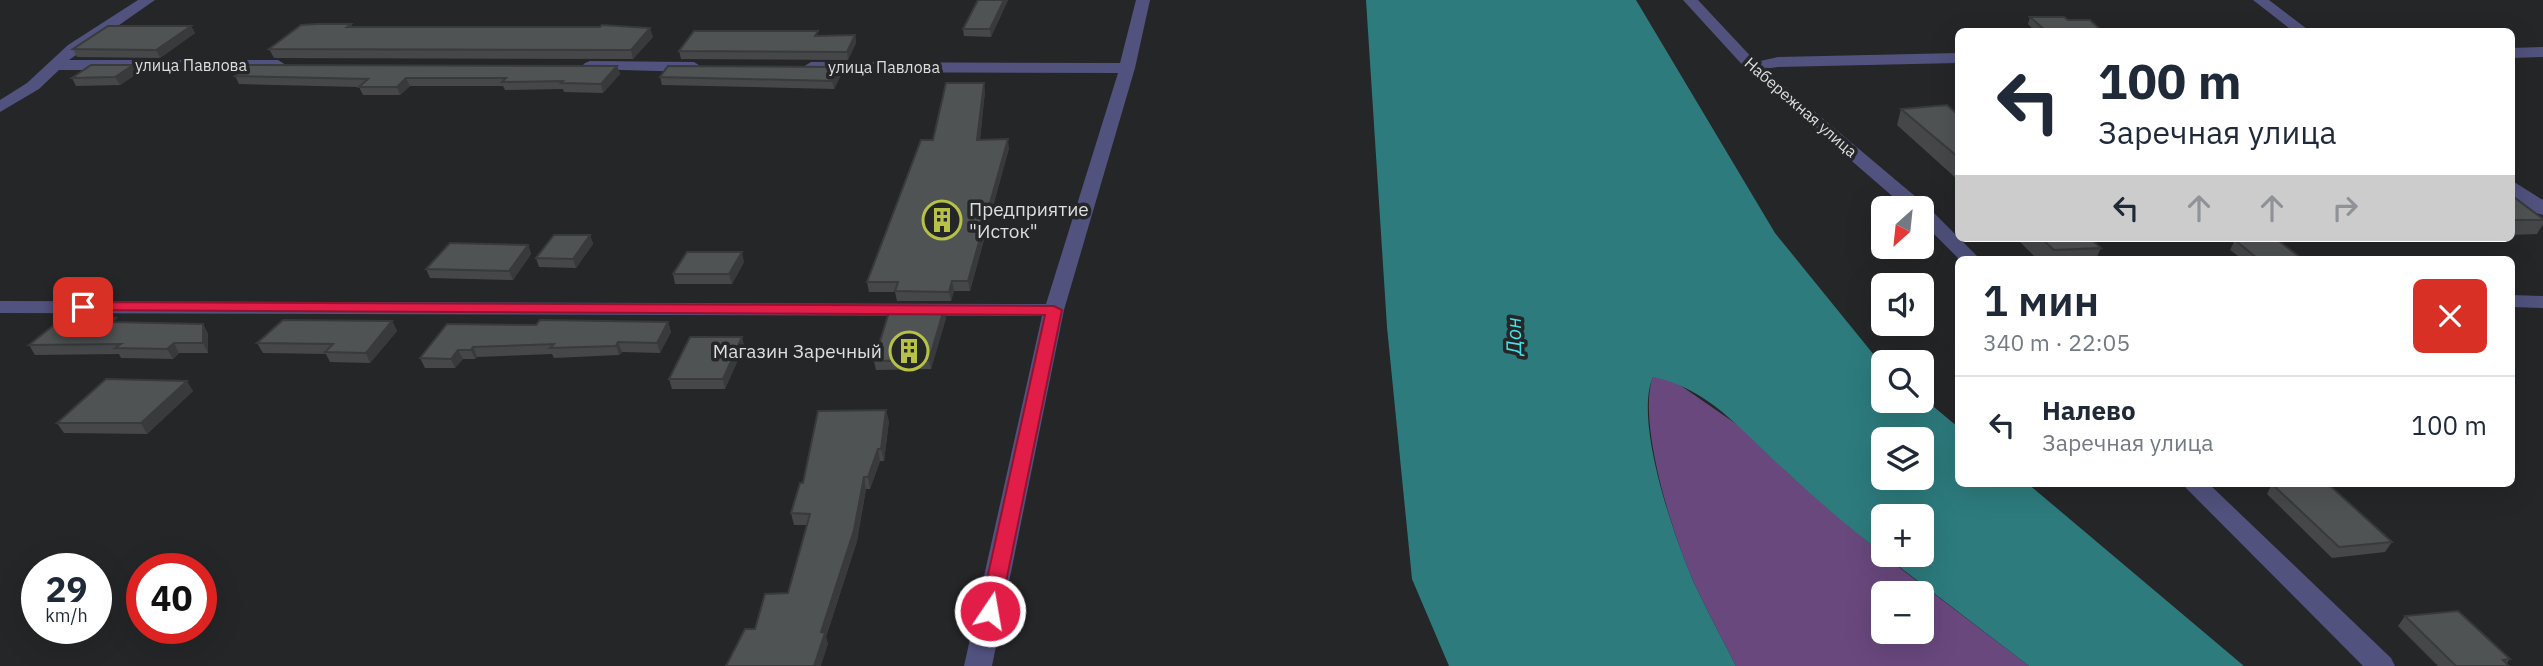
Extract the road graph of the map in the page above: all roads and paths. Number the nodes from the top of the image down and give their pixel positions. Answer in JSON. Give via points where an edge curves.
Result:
{"nodes":[{"id":1,"x":148,"y":0,"type":"edge"},
{"id":2,"x":1143,"y":0,"type":"edge"},
{"id":3,"x":1690,"y":0,"type":"edge"},
{"id":4,"x":2260,"y":0,"type":"edge"},
{"id":5,"x":2298,"y":28,"type":"edge"},
{"id":6,"x":2515,"y":52,"type":"edge"},
{"id":7,"x":2543,"y":52,"type":"edge"},
{"id":8,"x":1955,"y":58,"type":"edge"},
{"id":9,"x":54,"y":65,"type":"junction"},
{"id":10,"x":291,"y":65,"type":"edge"},
{"id":11,"x":570,"y":66,"type":"edge"},
{"id":12,"x":709,"y":67,"type":"edge"},
{"id":13,"x":793,"y":67,"type":"edge"},
{"id":14,"x":1752,"y":67,"type":"junction"},
{"id":15,"x":1127,"y":68,"type":"junction"},
{"id":16,"x":0,"y":107,"type":"edge"},
{"id":17,"x":2515,"y":188,"type":"edge"},
{"id":18,"x":1903,"y":196,"type":"edge"},
{"id":19,"x":2543,"y":209,"type":"edge"},
{"id":20,"x":1934,"y":224,"type":"edge"},
{"id":21,"x":1967,"y":256,"type":"edge"},
{"id":22,"x":2515,"y":301,"type":"edge"},
{"id":23,"x":2543,"y":302,"type":"edge"},
{"id":24,"x":0,"y":307,"type":"edge"},
{"id":25,"x":1054,"y":310,"type":"junction"},
{"id":26,"x":2197,"y":487,"type":"edge"},
{"id":27,"x":978,"y":666,"type":"edge"},
{"id":28,"x":2381,"y":666,"type":"edge"}],
"edges":[{"from":1,"to":9,"type":"street"},
{"from":2,"to":15,"type":"street"},
{"from":3,"to":14,"type":"street","name":"Набережная улица"},
{"from":4,"to":5,"type":"street"},
{"from":6,"to":7,"type":"street"},
{"from":8,"to":14,"type":"street","via":[[1778,62]]},
{"from":9,"to":10,"type":"street","name":"улица Павлова"},
{"from":9,"to":16,"type":"street","via":[[33,86]]},
{"from":11,"to":12,"type":"street"},
{"from":13,"to":15,"type":"street","name":"улица Павлова"},
{"from":14,"to":18,"type":"street","name":"Набережная улица"},
{"from":15,"to":25,"type":"street"},
{"from":17,"to":19,"type":"street"},
{"from":20,"to":21,"type":"street"},
{"from":22,"to":23,"type":"street"},
{"from":24,"to":25,"type":"street"},
{"from":25,"to":27,"type":"street"},
{"from":26,"to":28,"type":"street"}]}
